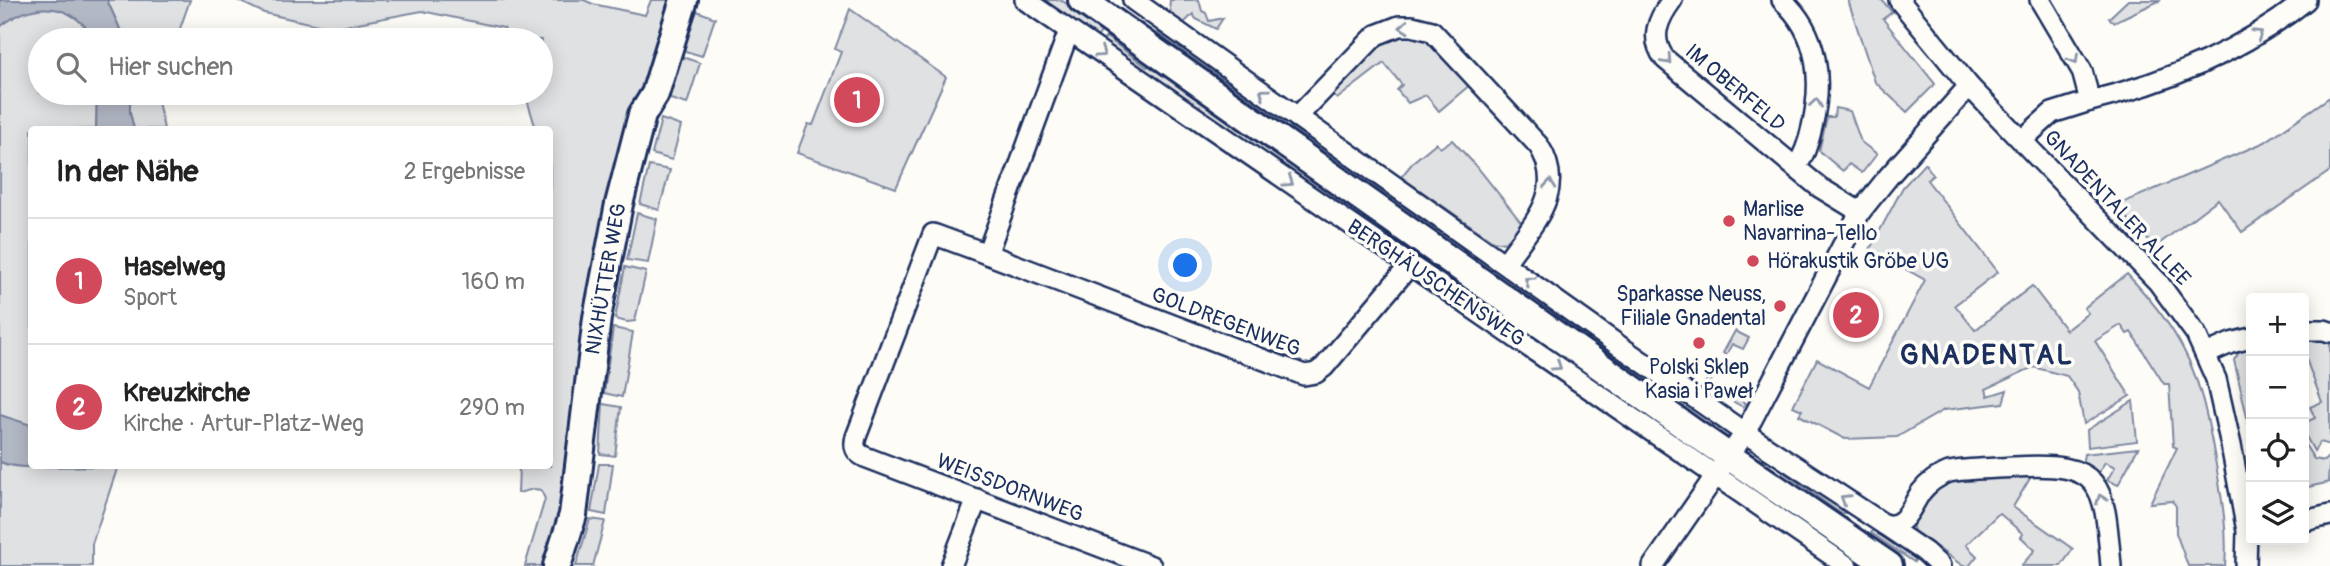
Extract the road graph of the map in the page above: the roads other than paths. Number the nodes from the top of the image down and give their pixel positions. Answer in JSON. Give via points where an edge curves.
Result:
{"nodes":[{"id":1,"x":684,"y":0,"type":"edge"},
{"id":2,"x":1026,"y":0,"type":"edge"},
{"id":3,"x":1082,"y":0,"type":"edge"},
{"id":4,"x":1133,"y":0,"type":"edge"},
{"id":5,"x":1672,"y":0,"type":"edge"},
{"id":6,"x":1782,"y":0,"type":"edge"},
{"id":7,"x":1899,"y":0,"type":"edge"},
{"id":8,"x":2040,"y":0,"type":"edge"},
{"id":9,"x":2306,"y":0,"type":"edge"},
{"id":10,"x":1157,"y":8,"type":"edge"},
{"id":11,"x":1069,"y":31,"type":"junction"},
{"id":12,"x":1969,"y":86,"type":"junction"},
{"id":13,"x":2090,"y":101,"type":"junction"},
{"id":14,"x":1297,"y":117,"type":"junction"},
{"id":15,"x":2022,"y":139,"type":"junction"},
{"id":16,"x":1796,"y":167,"type":"junction"},
{"id":17,"x":1860,"y":212,"type":"junction"},
{"id":18,"x":987,"y":254,"type":"junction"},
{"id":19,"x":1504,"y":263,"type":"junction"},
{"id":20,"x":1409,"y":265,"type":"junction"},
{"id":21,"x":2309,"y":330,"type":"edge"},
{"id":22,"x":2330,"y":332,"type":"edge"},
{"id":23,"x":2246,"y":339,"type":"edge"},
{"id":24,"x":2206,"y":354,"type":"junction"},
{"id":25,"x":1745,"y":433,"type":"junction"},
{"id":26,"x":856,"y":449,"type":"joint"},
{"id":27,"x":1722,"y":466,"type":"junction"},
{"id":28,"x":977,"y":499,"type":"junction"},
{"id":29,"x":2330,"y":515,"type":"edge"},
{"id":30,"x":2246,"y":517,"type":"edge"},
{"id":31,"x":2309,"y":521,"type":"edge"},
{"id":32,"x":1885,"y":525,"type":"junction"},
{"id":33,"x":2248,"y":545,"type":"edge"},
{"id":34,"x":557,"y":566,"type":"edge"},
{"id":35,"x":951,"y":566,"type":"edge"},
{"id":36,"x":1151,"y":566,"type":"edge"},
{"id":37,"x":1654,"y":566,"type":"edge"},
{"id":38,"x":1847,"y":566,"type":"edge"},
{"id":39,"x":1889,"y":566,"type":"edge"},
{"id":40,"x":1940,"y":566,"type":"edge"},
{"id":41,"x":2111,"y":566,"type":"edge"},
{"id":42,"x":2246,"y":566,"type":"edge"}],
"edges":[{"from":1,"to":34,"type":"main road","name":"NIXHÜTTER WEG","via":[[655,94],[642,115],[619,204],[595,330],[573,515]]},
{"from":2,"to":11,"type":"street","name":"BERGHÄUSCHENSWEG"},
{"from":3,"to":27,"type":"main road","name":"BERGHÄUSCHENSWEG"},
{"from":4,"to":10,"type":"street"},
{"from":5,"to":16,"type":"street","name":"IM OBERFELD","one_way":true,"via":[[1657,24],[1660,53]]},
{"from":16,"to":6,"type":"street","name":"IM OBERFELD","one_way":true,"via":[[1813,123],[1818,72],[1805,31]]},
{"from":7,"to":12,"type":"street","name":"GNADENTALER ALLEE"},
{"from":8,"to":13,"type":"street","one_way":true,"via":[[2082,72]]},
{"from":13,"to":9,"type":"street","one_way":true,"via":[[2157,83],[2212,60]]},
{"from":14,"to":10,"type":"street","one_way":true},
{"from":11,"to":18,"type":"street"},
{"from":11,"to":20,"type":"street","name":"BERGHÄUSCHENSWEG","one_way":true},
{"from":12,"to":15,"type":"street","name":"GNADENTALER ALLEE"},
{"from":12,"to":17,"type":"street"},
{"from":13,"to":15,"type":"street","via":[[2052,113]]},
{"from":14,"to":19,"type":"street"},
{"from":19,"to":14,"type":"street","one_way":true,"via":[[1549,196],[1550,167],[1539,146],[1432,31],[1399,26],[1376,35]]},
{"from":15,"to":24,"type":"street","name":"GNADENTALER ALLEE","via":[[2158,282]]},
{"from":16,"to":17,"type":"street","name":"IM OBERFELD"},
{"from":17,"to":25,"type":"street"},
{"from":18,"to":20,"type":"street","name":"GOLDREGENWEG","via":[[1304,375],[1324,367]]},
{"from":18,"to":26,"type":"street","name":"GOLDREGENWEG","via":[[933,234],[856,437]]},
{"from":25,"to":19,"type":"street","one_way":true},
{"from":20,"to":27,"type":"street","name":"BERGHÄUSCHENSWEG","one_way":true},
{"from":21,"to":22,"type":"street"},
{"from":23,"to":24,"type":"street"},
{"from":24,"to":30,"type":"street","name":"GNADENTALER ALLEE","via":[[2219,392]]},
{"from":25,"to":27,"type":"street"},
{"from":32,"to":25,"type":"street","one_way":true},
{"from":26,"to":28,"type":"street","name":"WEISSDORNWEG","via":[[865,457]]},
{"from":27,"to":37,"type":"street"},
{"from":27,"to":38,"type":"street","name":"BERGHÄUSCHENSWEG"},
{"from":27,"to":39,"type":"main road","name":"BERGHÄUSCHENSWEG"},
{"from":28,"to":35,"type":"street"},
{"from":28,"to":36,"type":"street","name":"WEISSDORNWEG"},
{"from":29,"to":31,"type":"street"},
{"from":32,"to":40,"type":"street"},
{"from":41,"to":32,"type":"street","one_way":true,"via":[[2106,516],[2098,491],[2085,475],[2060,466],[1943,474],[1924,489],[1902,521]]},
{"from":33,"to":42,"type":"street","name":"GNADENTALER ALLEE"}]}
